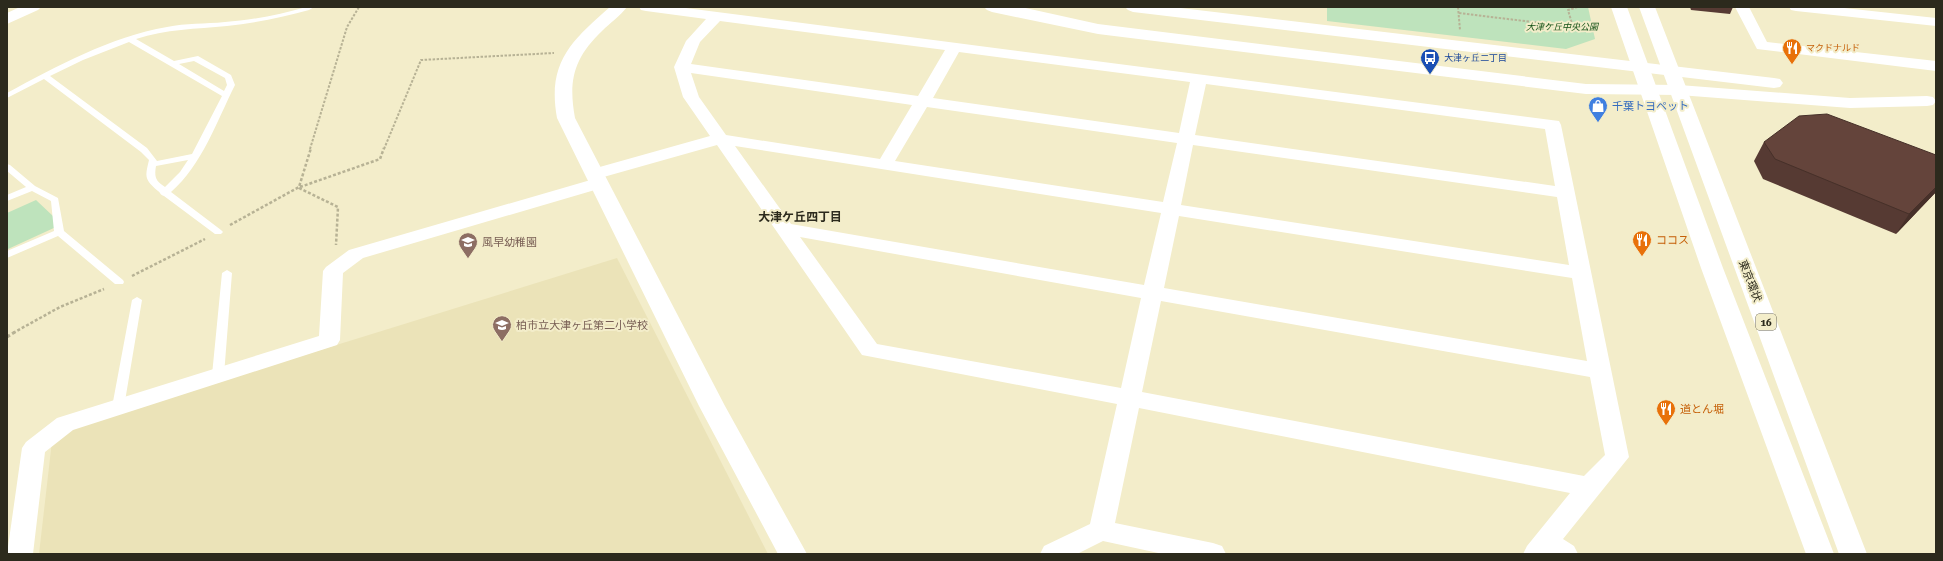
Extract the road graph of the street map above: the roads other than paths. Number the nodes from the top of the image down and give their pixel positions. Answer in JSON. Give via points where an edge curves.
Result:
{"nodes":[{"id":1,"x":33,"y":7,"type":"edge"},
{"id":2,"x":311,"y":7,"type":"edge"},
{"id":3,"x":619,"y":7,"type":"edge"},
{"id":4,"x":646,"y":7,"type":"edge"},
{"id":5,"x":992,"y":7,"type":"edge"},
{"id":6,"x":1133,"y":7,"type":"edge"},
{"id":7,"x":1619,"y":7,"type":"edge"},
{"id":8,"x":1647,"y":7,"type":"edge"},
{"id":9,"x":1742,"y":7,"type":"edge"},
{"id":10,"x":1796,"y":7,"type":"edge"},
{"id":11,"x":717,"y":16,"type":"junction"},
{"id":12,"x":7,"y":19,"type":"edge"},
{"id":13,"x":1936,"y":22,"type":"edge"},
{"id":14,"x":130,"y":39,"type":"junction"},
{"id":15,"x":955,"y":47,"type":"junction"},
{"id":16,"x":172,"y":64,"type":"junction"},
{"id":17,"x":1936,"y":66,"type":"edge"},
{"id":18,"x":682,"y":67,"type":"junction"},
{"id":19,"x":1639,"y":67,"type":"junction"},
{"id":20,"x":44,"y":76,"type":"junction"},
{"id":21,"x":1199,"y":79,"type":"junction"},
{"id":22,"x":1676,"y":81,"type":"junction"},
{"id":23,"x":1646,"y":89,"type":"junction"},
{"id":24,"x":226,"y":95,"type":"junction"},
{"id":25,"x":7,"y":96,"type":"edge"},
{"id":26,"x":924,"y":101,"type":"junction"},
{"id":27,"x":1932,"y":102,"type":"edge"},
{"id":28,"x":720,"y":139,"type":"junction"},
{"id":29,"x":1187,"y":139,"type":"junction"},
{"id":30,"x":194,"y":156,"type":"junction"},
{"id":31,"x":153,"y":164,"type":"junction"},
{"id":32,"x":885,"y":164,"type":"junction"},
{"id":33,"x":7,"y":167,"type":"edge"},
{"id":34,"x":597,"y":179,"type":"junction"},
{"id":35,"x":32,"y":188,"type":"junction"},
{"id":36,"x":164,"y":193,"type":"junction"},
{"id":37,"x":1565,"y":193,"type":"junction"},
{"id":38,"x":7,"y":198,"type":"edge"},
{"id":39,"x":1171,"y":209,"type":"junction"},
{"id":40,"x":785,"y":229,"type":"junction"},
{"id":41,"x":59,"y":232,"type":"junction"},
{"id":42,"x":218,"y":232,"type":"road end"},
{"id":43,"x":7,"y":255,"type":"edge"},
{"id":44,"x":227,"y":273,"type":"dead end"},
{"id":45,"x":1582,"y":273,"type":"junction"},
{"id":46,"x":119,"y":282,"type":"road end"},
{"id":47,"x":1152,"y":292,"type":"junction"},
{"id":48,"x":136,"y":300,"type":"dead end"},
{"id":49,"x":1599,"y":371,"type":"junction"},
{"id":50,"x":218,"y":375,"type":"junction"},
{"id":51,"x":1129,"y":398,"type":"junction"},
{"id":52,"x":118,"y":407,"type":"junction"},
{"id":53,"x":1590,"y":487,"type":"junction"},
{"id":54,"x":1101,"y":530,"type":"junction"},
{"id":55,"x":1549,"y":550,"type":"edge"},
{"id":56,"x":20,"y":554,"type":"edge"},
{"id":57,"x":793,"y":554,"type":"edge"},
{"id":58,"x":1053,"y":554,"type":"edge"},
{"id":59,"x":1213,"y":554,"type":"edge"},
{"id":60,"x":1820,"y":554,"type":"edge"},
{"id":61,"x":1853,"y":554,"type":"edge"}],
"edges":[{"from":1,"to":12,"type":"main road"},
{"from":2,"to":14,"type":"lane","via":[[226,24],[170,28]]},
{"from":3,"to":34,"type":"main road","via":[[593,29],[574,51],[564,75],[562,103],[566,118]]},
{"from":4,"to":11,"type":"street"},
{"from":5,"to":23,"type":"main road","via":[[1022,11],[1098,29],[1586,89]]},
{"from":6,"to":19,"type":"main road"},
{"from":7,"to":19,"type":"main road"},
{"from":8,"to":22,"type":"main road","name":"東京環状","number":"16"},
{"from":9,"to":17,"type":"street","via":[[1762,46]]},
{"from":10,"to":13,"type":"street"},
{"from":11,"to":15,"type":"street"},
{"from":11,"to":18,"type":"street","via":[[693,41]]},
{"from":14,"to":16,"type":"lane"},
{"from":14,"to":20,"type":"lane"},
{"from":15,"to":21,"type":"street"},
{"from":15,"to":26,"type":"street"},
{"from":16,"to":24,"type":"lane"},
{"from":16,"to":24,"type":"lane","via":[[195,58],[228,77],[231,85]]},
{"from":18,"to":26,"type":"street"},
{"from":18,"to":28,"type":"street","via":[[691,97]]},
{"from":19,"to":22,"type":"main road"},
{"from":19,"to":23,"type":"main road"},
{"from":20,"to":25,"type":"lane"},
{"from":20,"to":31,"type":"lane","via":[[144,150],[153,160]]},
{"from":21,"to":29,"type":"street"},
{"from":21,"to":37,"type":"street","via":[[1554,125]]},
{"from":22,"to":23,"type":"main road"},
{"from":22,"to":27,"type":"main road","via":[[1850,103]]},
{"from":22,"to":61,"type":"main road","name":"東京環状","number":"16"},
{"from":23,"to":60,"type":"main road"},
{"from":24,"to":30,"type":"lane"},
{"from":26,"to":29,"type":"street"},
{"from":26,"to":32,"type":"street"},
{"from":28,"to":32,"type":"street"},
{"from":28,"to":34,"type":"street"},
{"from":28,"to":40,"type":"street"},
{"from":29,"to":37,"type":"street"},
{"from":29,"to":39,"type":"street"},
{"from":30,"to":31,"type":"lane"},
{"from":30,"to":36,"type":"lane","via":[[172,187]]},
{"from":31,"to":36,"type":"lane","via":[[150,175],[152,182]]},
{"from":32,"to":39,"type":"street"},
{"from":33,"to":35,"type":"lane"},
{"from":34,"to":50,"type":"street","via":[[356,254],[333,271],[329,340]]},
{"from":34,"to":57,"type":"main road","via":[[712,406]]},
{"from":35,"to":38,"type":"lane"},
{"from":35,"to":41,"type":"lane","via":[[55,200]]},
{"from":36,"to":42,"type":"lane"},
{"from":37,"to":45,"type":"street"},
{"from":39,"to":45,"type":"street"},
{"from":39,"to":47,"type":"street"},
{"from":40,"to":47,"type":"street"},
{"from":40,"to":51,"type":"street","via":[[870,350]]},
{"from":41,"to":43,"type":"lane"},
{"from":41,"to":46,"type":"lane"},
{"from":44,"to":50,"type":"lane"},
{"from":45,"to":49,"type":"street"},
{"from":47,"to":49,"type":"street"},
{"from":47,"to":51,"type":"street"},
{"from":48,"to":52,"type":"lane"},
{"from":49,"to":53,"type":"street","via":[[1617,457]]},
{"from":50,"to":52,"type":"street"},
{"from":51,"to":53,"type":"street"},
{"from":51,"to":54,"type":"street"},
{"from":52,"to":56,"type":"street","via":[[65,424],[34,448]]},
{"from":53,"to":55,"type":"street"},
{"from":54,"to":58,"type":"street"},
{"from":54,"to":59,"type":"street"}]}
